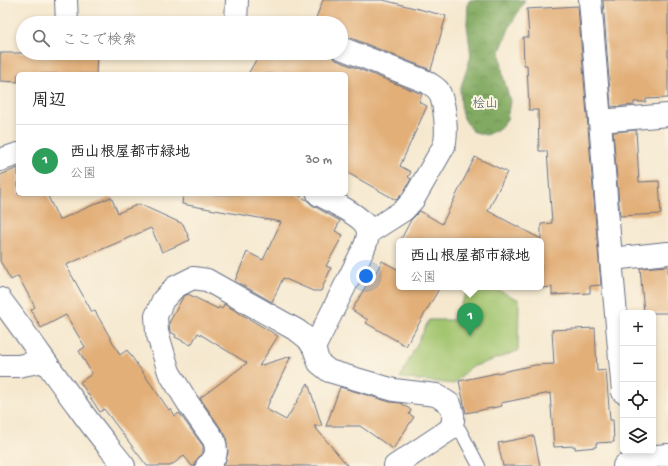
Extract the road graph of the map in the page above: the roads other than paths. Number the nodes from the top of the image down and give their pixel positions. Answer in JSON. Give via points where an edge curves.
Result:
{"nodes":[{"id":1,"x":66,"y":0,"type":"edge"},
{"id":2,"x":237,"y":0,"type":"edge"},
{"id":3,"x":590,"y":0,"type":"edge"},
{"id":4,"x":67,"y":16,"type":"edge"},
{"id":5,"x":236,"y":16,"type":"edge"},
{"id":6,"x":348,"y":51,"type":"edge"},
{"id":7,"x":668,"y":115,"type":"edge"},
{"id":8,"x":600,"y":121,"type":"junction"},
{"id":9,"x":16,"y":155,"type":"edge"},
{"id":10,"x":0,"y":160,"type":"edge"},
{"id":11,"x":321,"y":196,"type":"edge"},
{"id":12,"x":368,"y":233,"type":"junction"},
{"id":13,"x":668,"y":253,"type":"edge"},
{"id":14,"x":611,"y":259,"type":"junction"},
{"id":15,"x":0,"y":299,"type":"edge"},
{"id":16,"x":314,"y":348,"type":"junction"},
{"id":17,"x":44,"y":361,"type":"junction"},
{"id":18,"x":0,"y":366,"type":"edge"},
{"id":19,"x":622,"y":382,"type":"edge"},
{"id":20,"x":453,"y":425,"type":"junction"},
{"id":21,"x":668,"y":455,"type":"edge"},
{"id":22,"x":627,"y":460,"type":"edge"},
{"id":23,"x":124,"y":466,"type":"edge"},
{"id":24,"x":207,"y":466,"type":"edge"},
{"id":25,"x":395,"y":466,"type":"edge"},
{"id":26,"x":479,"y":466,"type":"edge"}],
"edges":[{"from":1,"to":4,"type":"street"},
{"from":2,"to":5,"type":"street"},
{"from":3,"to":8,"type":"street"},
{"from":6,"to":12,"type":"street","via":[[427,82],[436,88],[442,97],[446,131],[444,146],[413,200],[404,210]]},
{"from":7,"to":8,"type":"street"},
{"from":8,"to":14,"type":"street"},
{"from":9,"to":10,"type":"street"},
{"from":11,"to":12,"type":"street","via":[[360,219]]},
{"from":12,"to":16,"type":"street","via":[[368,240]]},
{"from":13,"to":14,"type":"street"},
{"from":14,"to":19,"type":"street"},
{"from":15,"to":17,"type":"street"},
{"from":16,"to":20,"type":"street","via":[[319,363],[329,371],[394,390],[436,395],[450,404]]},
{"from":16,"to":24,"type":"street","via":[[298,331],[207,280],[193,278],[175,288],[163,300],[156,316],[157,332],[169,372],[217,447],[213,461]]},
{"from":17,"to":18,"type":"street","via":[[18,366]]},
{"from":17,"to":23,"type":"street"},
{"from":20,"to":25,"type":"street"},
{"from":20,"to":26,"type":"lane","via":[[460,430]]},
{"from":21,"to":22,"type":"street"}]}
